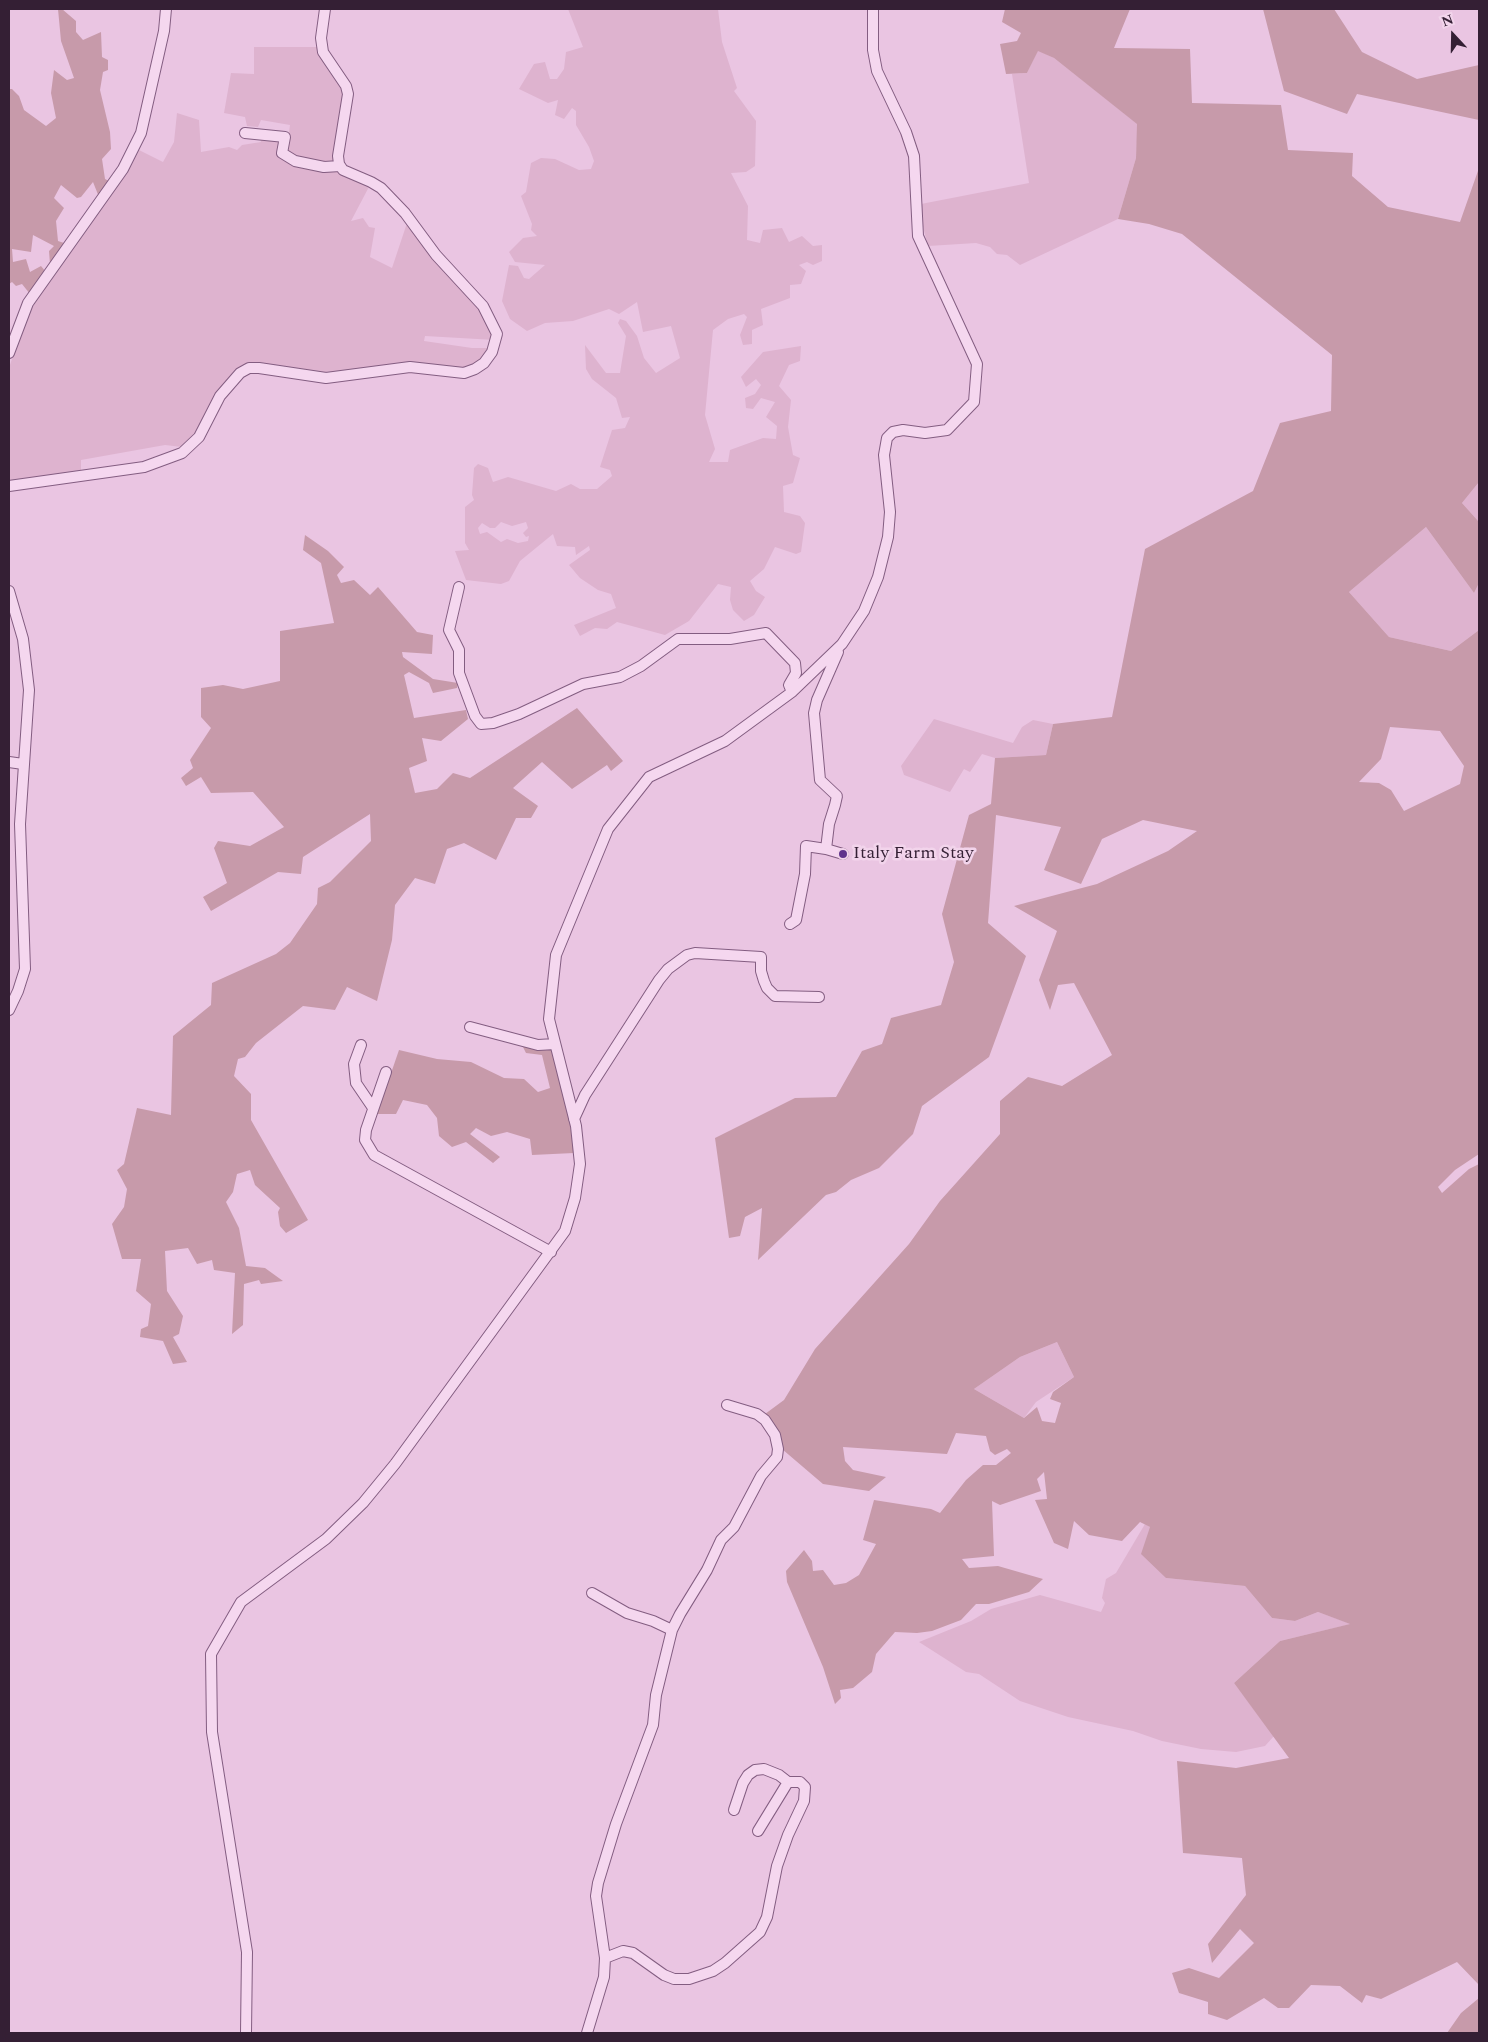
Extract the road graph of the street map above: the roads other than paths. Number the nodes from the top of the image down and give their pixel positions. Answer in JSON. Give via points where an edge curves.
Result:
{"nodes":[{"id":1,"x":166,"y":9,"type":"edge"},
{"id":2,"x":873,"y":9,"type":"edge"},
{"id":3,"x":327,"y":11,"type":"edge"},
{"id":4,"x":245,"y":133,"type":"dead end"},
{"id":5,"x":340,"y":166,"type":"junction"},
{"id":6,"x":9,"y":353,"type":"edge"},
{"id":7,"x":9,"y":486,"type":"edge"},
{"id":8,"x":459,"y":586,"type":"dead end"},
{"id":9,"x":9,"y":590,"type":"edge"},
{"id":10,"x":842,"y":644,"type":"junction"},
{"id":11,"x":792,"y":692,"type":"junction"},
{"id":12,"x":9,"y":762,"type":"edge"},
{"id":13,"x":23,"y":764,"type":"junction"},
{"id":14,"x":826,"y":849,"type":"junction"},
{"id":15,"x":843,"y":854,"type":"dead end"},
{"id":16,"x":790,"y":924,"type":"dead end"},
{"id":17,"x":819,"y":997,"type":"dead end"},
{"id":18,"x":9,"y":1010,"type":"edge"},
{"id":19,"x":470,"y":1027,"type":"dead end"},
{"id":20,"x":555,"y":1044,"type":"junction"},
{"id":21,"x":361,"y":1045,"type":"dead end"},
{"id":22,"x":386,"y":1072,"type":"dead end"},
{"id":23,"x":373,"y":1108,"type":"junction"},
{"id":24,"x":574,"y":1119,"type":"junction"},
{"id":25,"x":551,"y":1252,"type":"junction"},
{"id":26,"x":726,"y":1405,"type":"dead end"},
{"id":27,"x":592,"y":1593,"type":"dead end"},
{"id":28,"x":672,"y":1630,"type":"junction"},
{"id":29,"x":788,"y":1782,"type":"junction"},
{"id":30,"x":734,"y":1810,"type":"dead end"},
{"id":31,"x":758,"y":1831,"type":"dead end"},
{"id":32,"x":605,"y":1958,"type":"junction"},
{"id":33,"x":246,"y":2033,"type":"edge"},
{"id":34,"x":587,"y":2033,"type":"edge"}],
"edges":[{"from":1,"to":6,"type":"street","via":[[141,132],[123,169],[28,303]]},
{"from":2,"to":10,"type":"street","via":[[873,50],[877,71],[914,156],[918,236],[977,364],[974,402],[947,430],[903,430],[893,432],[887,438],[884,455],[890,512],[888,537],[878,577],[864,611]]},
{"from":3,"to":5,"type":"street","via":[[321,38],[323,52],[348,94],[338,156]]},
{"from":4,"to":5,"type":"street","via":[[285,137],[282,153],[295,161],[324,167]]},
{"from":5,"to":7,"type":"street","via":[[381,188],[483,306],[497,334],[492,352],[484,363],[464,372],[410,367],[340,378],[249,368],[240,372],[220,396],[199,436],[182,453],[144,467]]},
{"from":8,"to":11,"type":"street","via":[[448,630],[459,650],[459,673],[481,724],[520,714],[583,684],[620,677],[678,639],[730,639],[766,634],[795,663],[796,673],[789,685]]},
{"from":9,"to":13,"type":"street","via":[[23,638],[29,690]]},
{"from":10,"to":11,"type":"street"},
{"from":10,"to":14,"type":"street","via":[[815,706],[820,780],[837,796]]},
{"from":11,"to":20,"type":"street","via":[[725,742],[649,777],[608,829],[556,955],[549,1019]]},
{"from":12,"to":13,"type":"street"},
{"from":13,"to":18,"type":"street","via":[[20,824],[25,970]]},
{"from":14,"to":15,"type":"street"},
{"from":14,"to":16,"type":"street","via":[[806,846],[800,902],[796,920]]},
{"from":17,"to":24,"type":"street","via":[[774,996],[766,988],[761,957],[687,955],[659,980],[585,1095]]},
{"from":19,"to":20,"type":"street","via":[[538,1045]]},
{"from":20,"to":24,"type":"street"},
{"from":21,"to":23,"type":"street","via":[[354,1064],[356,1083]]},
{"from":22,"to":23,"type":"street"},
{"from":23,"to":25,"type":"street","via":[[364,1140],[374,1155]]},
{"from":24,"to":25,"type":"street","via":[[580,1164],[575,1198],[565,1231]]},
{"from":25,"to":33,"type":"street","via":[[363,1503],[326,1539],[241,1602],[212,1654],[212,1732],[247,1952]]},
{"from":26,"to":28,"type":"street","via":[[757,1414],[765,1420],[775,1435],[777,1457],[761,1476],[734,1527],[721,1540]]},
{"from":27,"to":28,"type":"street","via":[[627,1612]]},
{"from":28,"to":32,"type":"street","via":[[656,1695],[653,1726],[616,1824],[598,1883],[596,1896]]},
{"from":29,"to":30,"type":"street","via":[[772,1772],[755,1770],[743,1783]]},
{"from":29,"to":31,"type":"street"},
{"from":29,"to":32,"type":"street","via":[[800,1782],[805,1787],[804,1801],[776,1866],[767,1917],[750,1943],[713,1971],[689,1979],[664,1975],[634,1953],[623,1951]]},
{"from":32,"to":34,"type":"street","via":[[604,1977]]}]}
